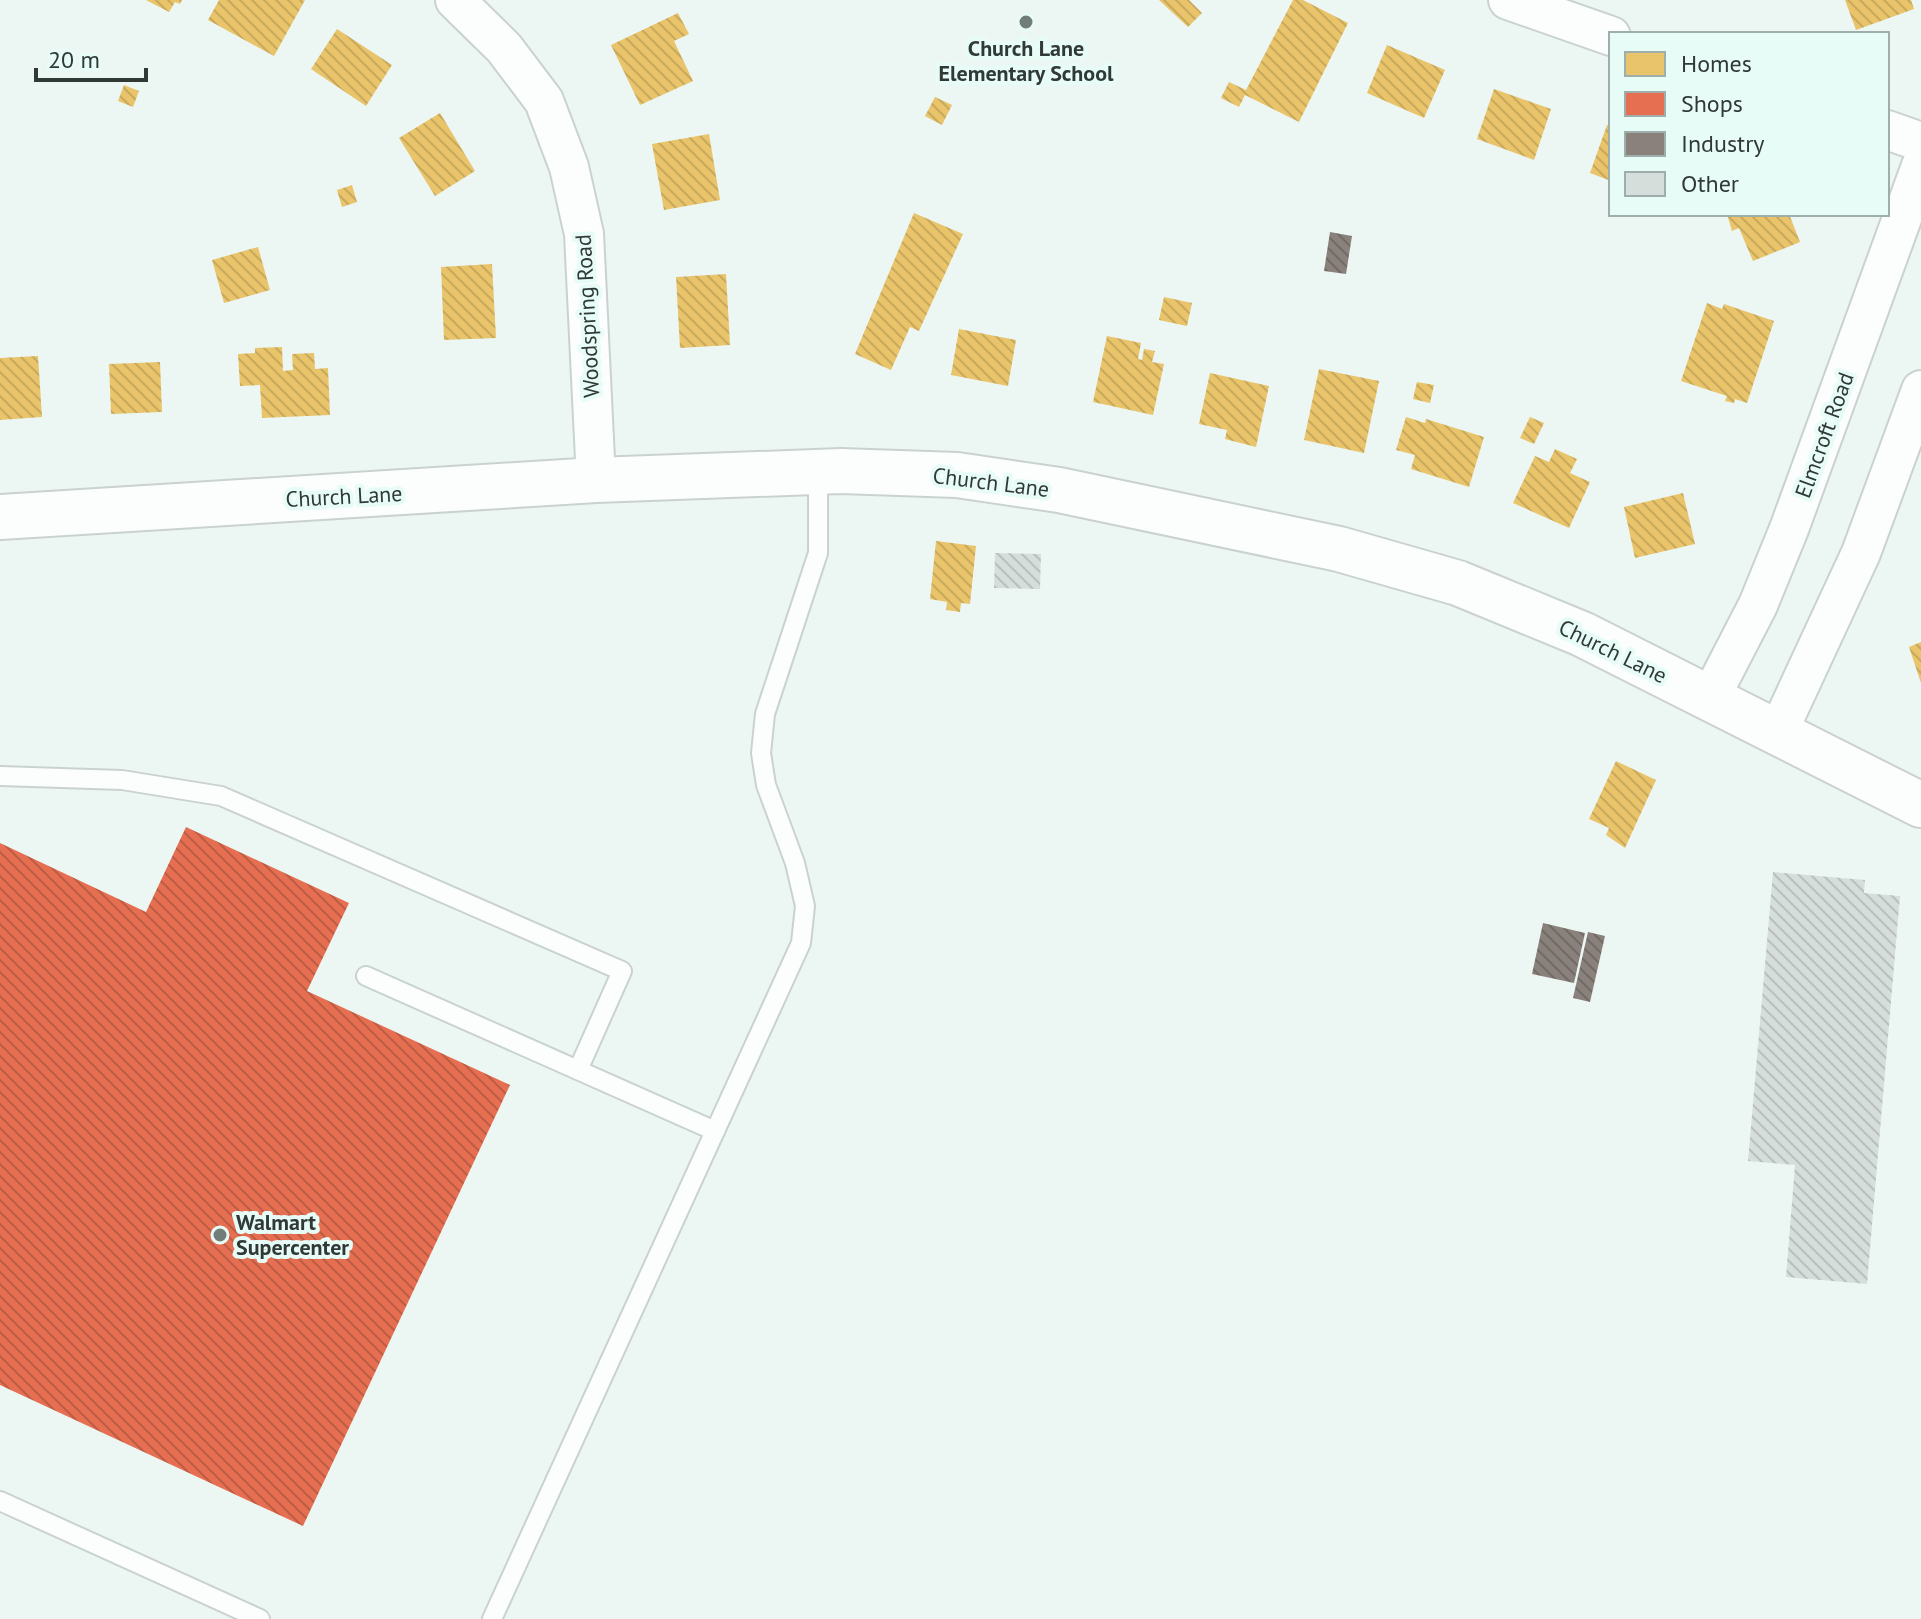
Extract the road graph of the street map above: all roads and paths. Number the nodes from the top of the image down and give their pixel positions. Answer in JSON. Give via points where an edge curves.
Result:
{"nodes":[{"id":1,"x":455,"y":0,"type":"edge"},
{"id":2,"x":1508,"y":0,"type":"edge"},
{"id":3,"x":1609,"y":35,"type":"edge"},
{"id":4,"x":1889,"y":131,"type":"edge"},
{"id":5,"x":1921,"y":142,"type":"edge"},
{"id":6,"x":1921,"y":166,"type":"edge"},
{"id":7,"x":1921,"y":390,"type":"edge"},
{"id":8,"x":818,"y":473,"type":"junction"},
{"id":9,"x":596,"y":480,"type":"junction"},
{"id":10,"x":0,"y":517,"type":"edge"},
{"id":11,"x":1710,"y":698,"type":"junction"},
{"id":12,"x":1778,"y":732,"type":"junction"},
{"id":13,"x":0,"y":776,"type":"edge"},
{"id":14,"x":1921,"y":805,"type":"edge"},
{"id":15,"x":366,"y":976,"type":"dead end"},
{"id":16,"x":578,"y":1070,"type":"junction"},
{"id":17,"x":715,"y":1131,"type":"junction"},
{"id":18,"x":0,"y":1501,"type":"edge"},
{"id":19,"x":260,"y":1619,"type":"edge"},
{"id":20,"x":492,"y":1619,"type":"edge"}],
"edges":[{"from":1,"to":9,"type":"street","name":"Woodspring Road","via":[[504,48],[544,101],[569,167],[584,234]]},
{"from":2,"to":3,"type":"street"},
{"from":4,"to":5,"type":"street"},
{"from":6,"to":11,"type":"street","name":"Elmcroft Road","via":[[1789,529],[1758,605]]},
{"from":7,"to":12,"type":"street","via":[[1861,553]]},
{"from":8,"to":9,"type":"street","name":"Church Lane"},
{"from":8,"to":11,"type":"street","name":"Church Lane","via":[[957,475],[1001,481],[1216,520],[1339,549],[1458,583],[1582,634]]},
{"from":8,"to":17,"type":"lane","via":[[818,553],[765,714],[761,753],[766,785],[805,906],[801,943]]},
{"from":9,"to":10,"type":"street","name":"Church Lane"},
{"from":11,"to":12,"type":"street","name":"Church Lane"},
{"from":12,"to":14,"type":"street","name":"Church Lane"},
{"from":13,"to":16,"type":"lane","via":[[122,780],[221,796],[622,971]]},
{"from":15,"to":16,"type":"lane"},
{"from":16,"to":17,"type":"lane"},
{"from":17,"to":20,"type":"lane"},
{"from":18,"to":19,"type":"lane"}]}
